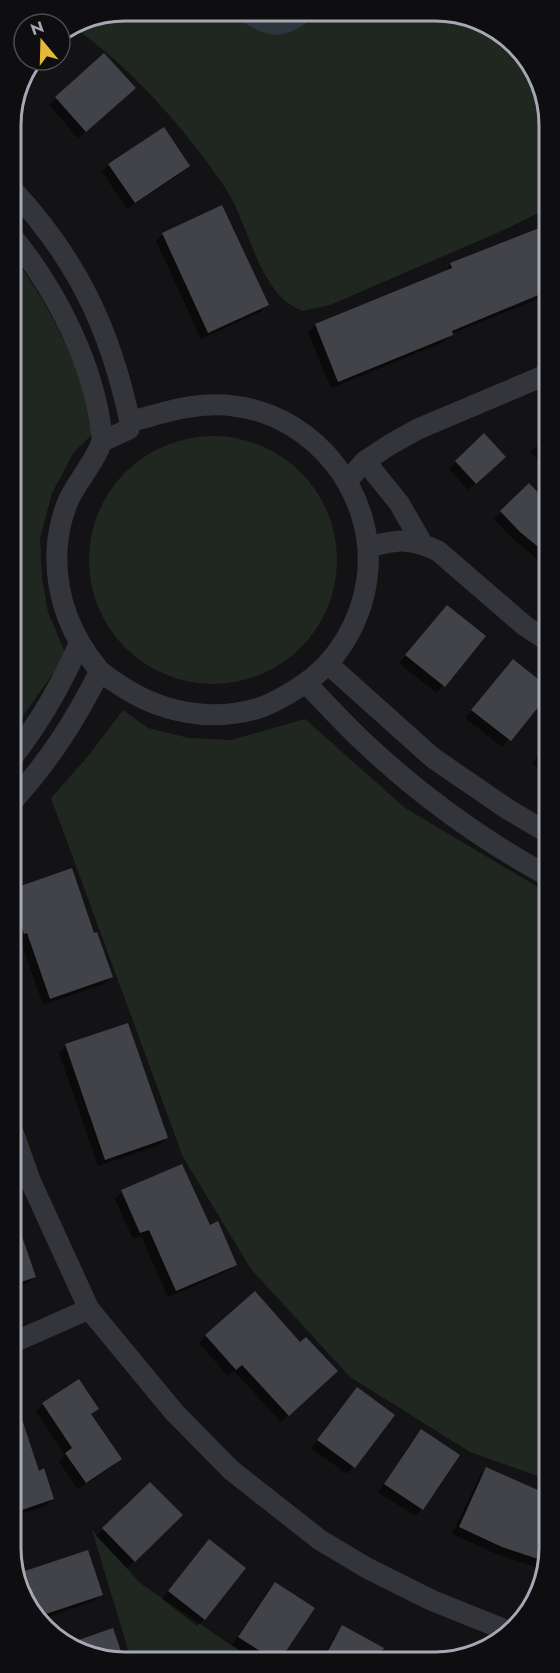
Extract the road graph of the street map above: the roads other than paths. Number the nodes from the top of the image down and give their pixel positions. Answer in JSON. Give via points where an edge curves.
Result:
{"nodes":[{"id":1,"x":21,"y":199,"type":"edge"},
{"id":2,"x":21,"y":248,"type":"edge"},
{"id":3,"x":539,"y":378,"type":"edge"},
{"id":4,"x":130,"y":422,"type":"junction"},
{"id":5,"x":103,"y":441,"type":"junction"},
{"id":6,"x":365,"y":461,"type":"junction"},
{"id":7,"x":347,"y":481,"type":"junction"},
{"id":8,"x":422,"y":543,"type":"junction"},
{"id":9,"x":368,"y":547,"type":"junction"},
{"id":10,"x":539,"y":635,"type":"edge"},
{"id":11,"x":79,"y":644,"type":"junction"},
{"id":12,"x":328,"y":664,"type":"junction"},
{"id":13,"x":100,"y":671,"type":"junction"},
{"id":14,"x":306,"y":683,"type":"junction"},
{"id":15,"x":21,"y":747,"type":"edge"},
{"id":16,"x":21,"y":792,"type":"edge"},
{"id":17,"x":539,"y":828,"type":"edge"},
{"id":18,"x":539,"y":871,"type":"edge"},
{"id":19,"x":21,"y":1154,"type":"edge"},
{"id":20,"x":89,"y":1309,"type":"junction"},
{"id":21,"x":21,"y":1339,"type":"edge"},
{"id":22,"x":501,"y":1628,"type":"edge"}],
"edges":[{"from":1,"to":4,"type":"street","via":[[56,242],[95,310],[122,384]]},
{"from":2,"to":5,"type":"street","via":[[56,299],[72,333],[86,368]]},
{"from":3,"to":6,"type":"street","via":[[418,429]]},
{"from":4,"to":5,"type":"street","via":[[129,429]]},
{"from":4,"to":7,"type":"street","via":[[201,405],[258,411],[280,419],[318,445]]},
{"from":5,"to":11,"type":"street","via":[[69,500],[57,549],[62,600]]},
{"from":6,"to":7,"type":"street"},
{"from":6,"to":8,"type":"street","via":[[399,502]]},
{"from":7,"to":9,"type":"street","via":[[358,502]]},
{"from":8,"to":9,"type":"street","via":[[408,540]]},
{"from":8,"to":10,"type":"street","via":[[438,551]]},
{"from":9,"to":12,"type":"street","via":[[369,568],[360,609],[352,629]]},
{"from":11,"to":13,"type":"street"},
{"from":11,"to":15,"type":"street","via":[[52,701]]},
{"from":12,"to":14,"type":"street"},
{"from":12,"to":17,"type":"street","via":[[434,758]]},
{"from":13,"to":14,"type":"street","via":[[145,700],[167,709],[213,715],[259,708]]},
{"from":13,"to":16,"type":"street","via":[[61,742]]},
{"from":14,"to":18,"type":"street","via":[[370,748],[440,807]]},
{"from":19,"to":20,"type":"street"},
{"from":20,"to":21,"type":"street"},
{"from":20,"to":22,"type":"street","via":[[174,1412],[231,1470],[320,1540],[431,1600]]}]}
